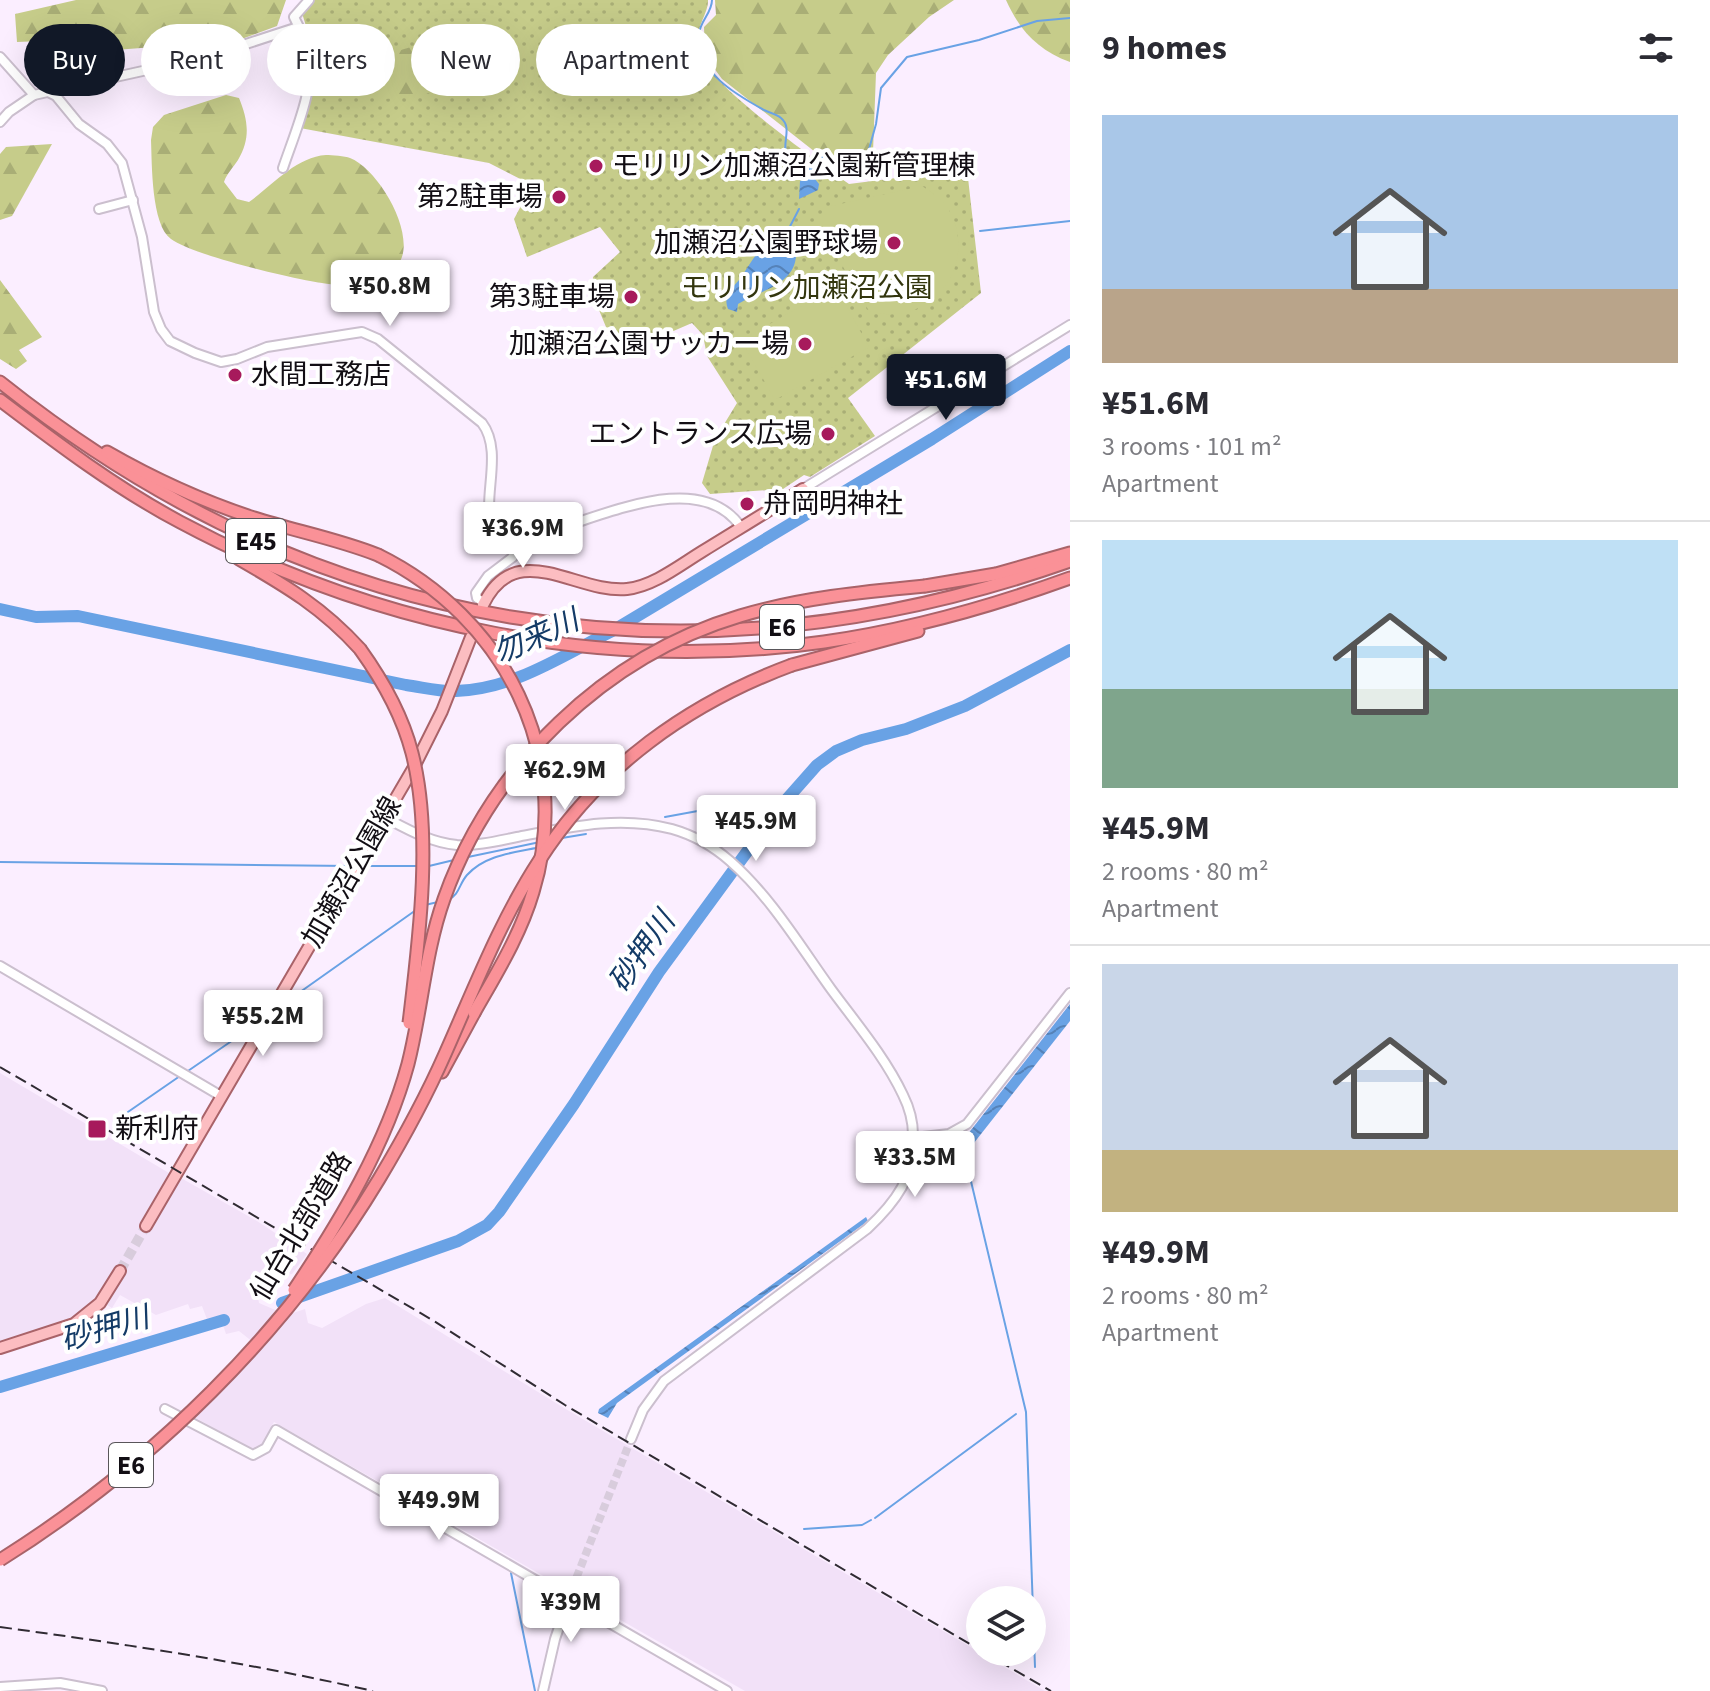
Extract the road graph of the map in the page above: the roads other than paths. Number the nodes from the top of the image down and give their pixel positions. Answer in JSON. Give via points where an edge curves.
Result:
{"nodes":[{"id":1,"x":309,"y":0,"type":"edge"},
{"id":2,"x":297,"y":24,"type":"edge"},
{"id":3,"x":267,"y":37,"type":"edge"},
{"id":4,"x":0,"y":57,"type":"edge"},
{"id":5,"x":125,"y":76,"type":"edge"},
{"id":6,"x":24,"y":84,"type":"edge"},
{"id":7,"x":33,"y":96,"type":"edge"},
{"id":8,"x":53,"y":96,"type":"edge"},
{"id":9,"x":306,"y":96,"type":"edge"},
{"id":10,"x":0,"y":122,"type":"edge"},
{"id":11,"x":283,"y":168,"type":"dead end"},
{"id":12,"x":133,"y":200,"type":"junction"},
{"id":13,"x":99,"y":209,"type":"dead end"},
{"id":14,"x":1070,"y":325,"type":"edge"},
{"id":15,"x":0,"y":382,"type":"edge"},
{"id":16,"x":0,"y":400,"type":"edge"},
{"id":17,"x":47,"y":418,"type":"junction"},
{"id":18,"x":803,"y":489,"type":"joint"},
{"id":19,"x":179,"y":522,"type":"junction"},
{"id":20,"x":741,"y":527,"type":"junction"},
{"id":21,"x":515,"y":538,"type":"junction"},
{"id":22,"x":1070,"y":553,"type":"edge"},
{"id":23,"x":1070,"y":561,"type":"edge"},
{"id":24,"x":1070,"y":579,"type":"edge"},
{"id":25,"x":485,"y":607,"type":"junction"},
{"id":26,"x":495,"y":634,"type":"joint"},
{"id":27,"x":471,"y":637,"type":"dead end"},
{"id":28,"x":384,"y":817,"type":"junction"},
{"id":29,"x":0,"y":966,"type":"edge"},
{"id":30,"x":1070,"y":993,"type":"edge"},
{"id":31,"x":221,"y":1096,"type":"junction"},
{"id":32,"x":388,"y":1121,"type":"junction"},
{"id":33,"x":914,"y":1138,"type":"junction"},
{"id":34,"x":379,"y":1180,"type":"junction"},
{"id":35,"x":146,"y":1226,"type":"tunnel mouth"},
{"id":36,"x":120,"y":1271,"type":"tunnel mouth"},
{"id":37,"x":0,"y":1348,"type":"edge"},
{"id":38,"x":248,"y":1352,"type":"junction"},
{"id":39,"x":165,"y":1409,"type":"dead end"},
{"id":40,"x":631,"y":1439,"type":"tunnel mouth"},
{"id":41,"x":0,"y":1560,"type":"edge"},
{"id":42,"x":570,"y":1593,"type":"junction"},
{"id":43,"x":0,"y":1687,"type":"edge"},
{"id":44,"x":102,"y":1691,"type":"edge"},
{"id":45,"x":543,"y":1691,"type":"edge"},
{"id":46,"x":727,"y":1691,"type":"edge"}],
"edges":[{"from":1,"to":2,"type":"street","via":[[294,17]]},
{"from":3,"to":5,"type":"street"},
{"from":4,"to":6,"type":"street"},
{"from":7,"to":10,"type":"street"},
{"from":8,"to":12,"type":"street","via":[[114,152]]},
{"from":9,"to":11,"type":"street"},
{"from":12,"to":13,"type":"street"},
{"from":12,"to":21,"type":"street","via":[[154,312],[170,341],[221,362],[267,347],[362,332],[378,339],[489,431],[494,453],[489,518],[499,534]]},
{"from":14,"to":18,"type":"street"},
{"from":15,"to":17,"type":"highway","number":"E45"},
{"from":16,"to":19,"type":"highway","number":"E45","via":[[105,477]]},
{"from":17,"to":25,"type":"highway","number":"E45","via":[[130,475],[256,542],[383,587]]},
{"from":17,"to":34,"type":"highway","bridge":true,"via":[[191,495],[336,539],[416,575],[472,623],[514,685],[542,772],[539,871],[519,930]]},
{"from":18,"to":20,"type":"main road"},
{"from":19,"to":26,"type":"highway","number":"E45","via":[[308,581]]},
{"from":19,"to":32,"type":"highway","bridge":true,"via":[[324,612],[360,649],[403,724],[421,808],[421,878],[411,1006]]},
{"from":20,"to":21,"type":"street","via":[[722,507],[674,500],[633,505]]},
{"from":20,"to":25,"type":"main road","via":[[639,587],[608,589],[555,573],[527,571],[501,581]]},
{"from":21,"to":25,"type":"street","via":[[513,557],[476,593]]},
{"from":22,"to":32,"type":"highway","bridge":true,"via":[[959,582],[814,598],[737,617],[665,647],[573,710],[502,788],[455,871],[434,931],[408,1064]]},
{"from":23,"to":25,"type":"highway","number":"E6","bridge":true,"via":[[961,595],[802,625],[636,631],[557,625]]},
{"from":24,"to":26,"type":"highway","number":"E6","bridge":true,"via":[[937,619],[788,646],[634,650]]},
{"from":24,"to":34,"type":"highway","bridge":true,"via":[[969,618],[822,655],[763,676],[674,723],[620,765],[555,837],[523,886],[425,1096]]},
{"from":27,"to":28,"type":"main road","name":"加瀬沼公園線","via":[[445,703]]},
{"from":28,"to":31,"type":"main road","name":"加瀬沼公園線"},
{"from":28,"to":33,"type":"street","via":[[457,845],[587,824],[643,823],[701,841],[759,891],[891,1072],[908,1105]]},
{"from":29,"to":31,"type":"street"},
{"from":30,"to":33,"type":"street","via":[[967,1124],[949,1134]]},
{"from":31,"to":35,"type":"main road","name":"加瀬沼公園線"},
{"from":32,"to":38,"type":"highway","name":"仙台北部道路","number":"E6","bridge":true,"via":[[323,1244]]},
{"from":33,"to":40,"type":"street","via":[[909,1174],[886,1212],[664,1381]]},
{"from":34,"to":38,"type":"highway","name":"仙台北部道路","number":"E6","bridge":true,"via":[[305,1286]]},
{"from":36,"to":37,"type":"main road","via":[[100,1303],[74,1324]]},
{"from":38,"to":41,"type":"highway","name":"仙台北部道路","number":"E6","bridge":true,"via":[[114,1479]]},
{"from":39,"to":42,"type":"street","via":[[253,1455],[266,1448],[276,1430]]},
{"from":42,"to":45,"type":"street"},
{"from":42,"to":46,"type":"street"},
{"from":43,"to":44,"type":"street","via":[[60,1683]]}]}
